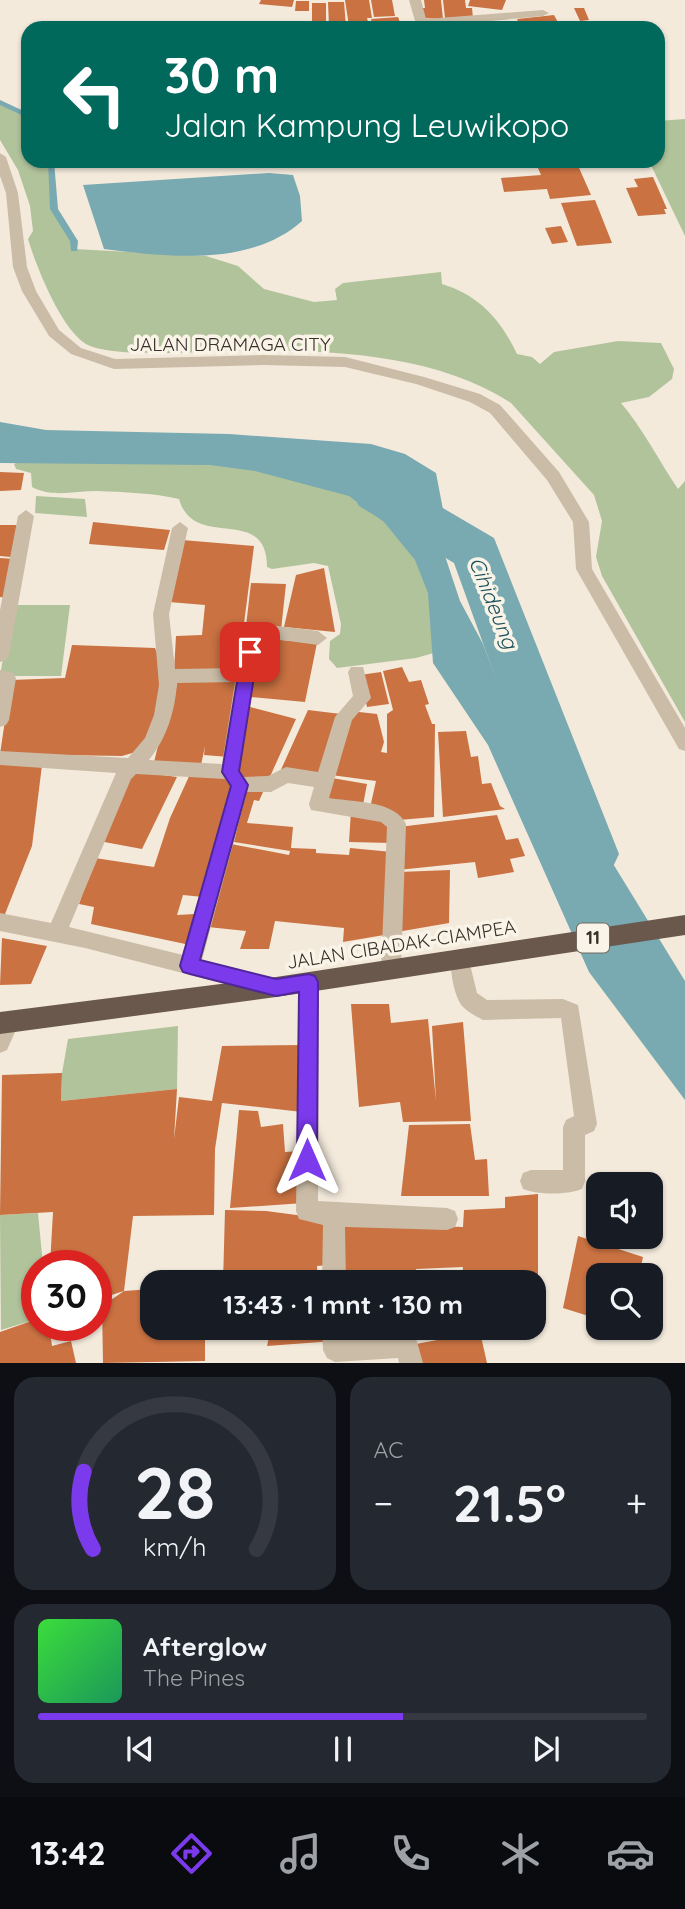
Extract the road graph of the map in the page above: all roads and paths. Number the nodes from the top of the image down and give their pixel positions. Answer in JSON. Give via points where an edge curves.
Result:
{"nodes":[{"id":1,"x":415,"y":0,"type":"edge"},
{"id":2,"x":544,"y":13,"type":"dead end"},
{"id":3,"x":510,"y":16,"type":"junction"},
{"id":4,"x":421,"y":21,"type":"edge"},
{"id":5,"x":461,"y":21,"type":"edge"},
{"id":6,"x":512,"y":21,"type":"edge"},
{"id":7,"x":0,"y":157,"type":"edge"},
{"id":8,"x":26,"y":516,"type":"dead end"},
{"id":9,"x":180,"y":528,"type":"dead end"},
{"id":10,"x":318,"y":638,"type":"dead end"},
{"id":11,"x":0,"y":655,"type":"edge"},
{"id":12,"x":358,"y":671,"type":"dead end"},
{"id":13,"x":246,"y":675,"type":"junction"},
{"id":14,"x":167,"y":676,"type":"junction"},
{"id":15,"x":0,"y":677,"type":"edge"},
{"id":16,"x":0,"y":720,"type":"edge"},
{"id":17,"x":685,"y":744,"type":"edge"},
{"id":18,"x":0,"y":758,"type":"edge"},
{"id":19,"x":134,"y":765,"type":"junction"},
{"id":20,"x":235,"y":779,"type":"junction"},
{"id":21,"x":324,"y":781,"type":"junction"},
{"id":22,"x":0,"y":922,"type":"edge"},
{"id":23,"x":684,"y":925,"type":"edge"},
{"id":24,"x":57,"y":933,"type":"junction"},
{"id":25,"x":460,"y":958,"type":"junction"},
{"id":26,"x":190,"y":966,"type":"junction"},
{"id":27,"x":391,"y":969,"type":"junction"},
{"id":28,"x":309,"y":982,"type":"junction"},
{"id":29,"x":276,"y":987,"type":"junction"},
{"id":30,"x":3,"y":1030,"type":"edge"},
{"id":31,"x":531,"y":1181,"type":"dead end"},
{"id":32,"x":334,"y":1215,"type":"junction"},
{"id":33,"x":447,"y":1219,"type":"dead end"},
{"id":34,"x":334,"y":1270,"type":"edge"},
{"id":35,"x":335,"y":1340,"type":"edge"},
{"id":36,"x":411,"y":1363,"type":"edge"}],
"edges":[{"from":1,"to":4,"type":"street"},
{"from":2,"to":3,"type":"street"},
{"from":3,"to":5,"type":"street"},
{"from":3,"to":6,"type":"street"},
{"from":7,"to":17,"type":"street","name":"JALAN DRAMAGA CITY","via":[[12,194],[20,267],[29,291],[54,334],[76,351],[114,364],[345,362],[430,383],[495,409],[552,476],[582,522],[584,569]]},
{"from":8,"to":11,"type":"street"},
{"from":9,"to":14,"type":"street","via":[[161,614]]},
{"from":10,"to":13,"type":"street","via":[[249,629]]},
{"from":12,"to":21,"type":"street","via":[[362,698],[344,717]]},
{"from":13,"to":14,"type":"street"},
{"from":13,"to":20,"type":"street"},
{"from":14,"to":19,"type":"street","via":[[163,715],[153,742]]},
{"from":15,"to":16,"type":"street","via":[[8,678]]},
{"from":18,"to":19,"type":"street"},
{"from":19,"to":20,"type":"street"},
{"from":19,"to":24,"type":"street","via":[[124,775]]},
{"from":20,"to":21,"type":"street","via":[[271,784],[286,775]]},
{"from":20,"to":26,"type":"street"},
{"from":21,"to":27,"type":"street","via":[[318,804],[386,816],[397,824]]},
{"from":22,"to":24,"type":"street"},
{"from":23,"to":25,"type":"highway","name":"JALAN CIBADAK-CIAMPEA","number":"11"},
{"from":24,"to":26,"type":"street"},
{"from":25,"to":27,"type":"highway","name":"JALAN CIBADAK-CIAMPEA","number":"11"},
{"from":25,"to":31,"type":"street","via":[[468,998],[483,1010],[563,1008],[571,1012],[586,1124],[574,1127],[574,1181]]},
{"from":26,"to":29,"type":"street"},
{"from":27,"to":28,"type":"highway","name":"JALAN CIBADAK-CIAMPEA","number":"11"},
{"from":28,"to":29,"type":"highway","name":"JALAN CIBADAK-CIAMPEA","number":"11"},
{"from":28,"to":32,"type":"street","via":[[307,1211]]},
{"from":29,"to":30,"type":"highway","name":"JALAN CIBADAK-CIAMPEA","number":"11"},
{"from":32,"to":33,"type":"street"},
{"from":32,"to":34,"type":"street"},
{"from":35,"to":36,"type":"street","via":[[335,1350],[408,1346]]}]}
